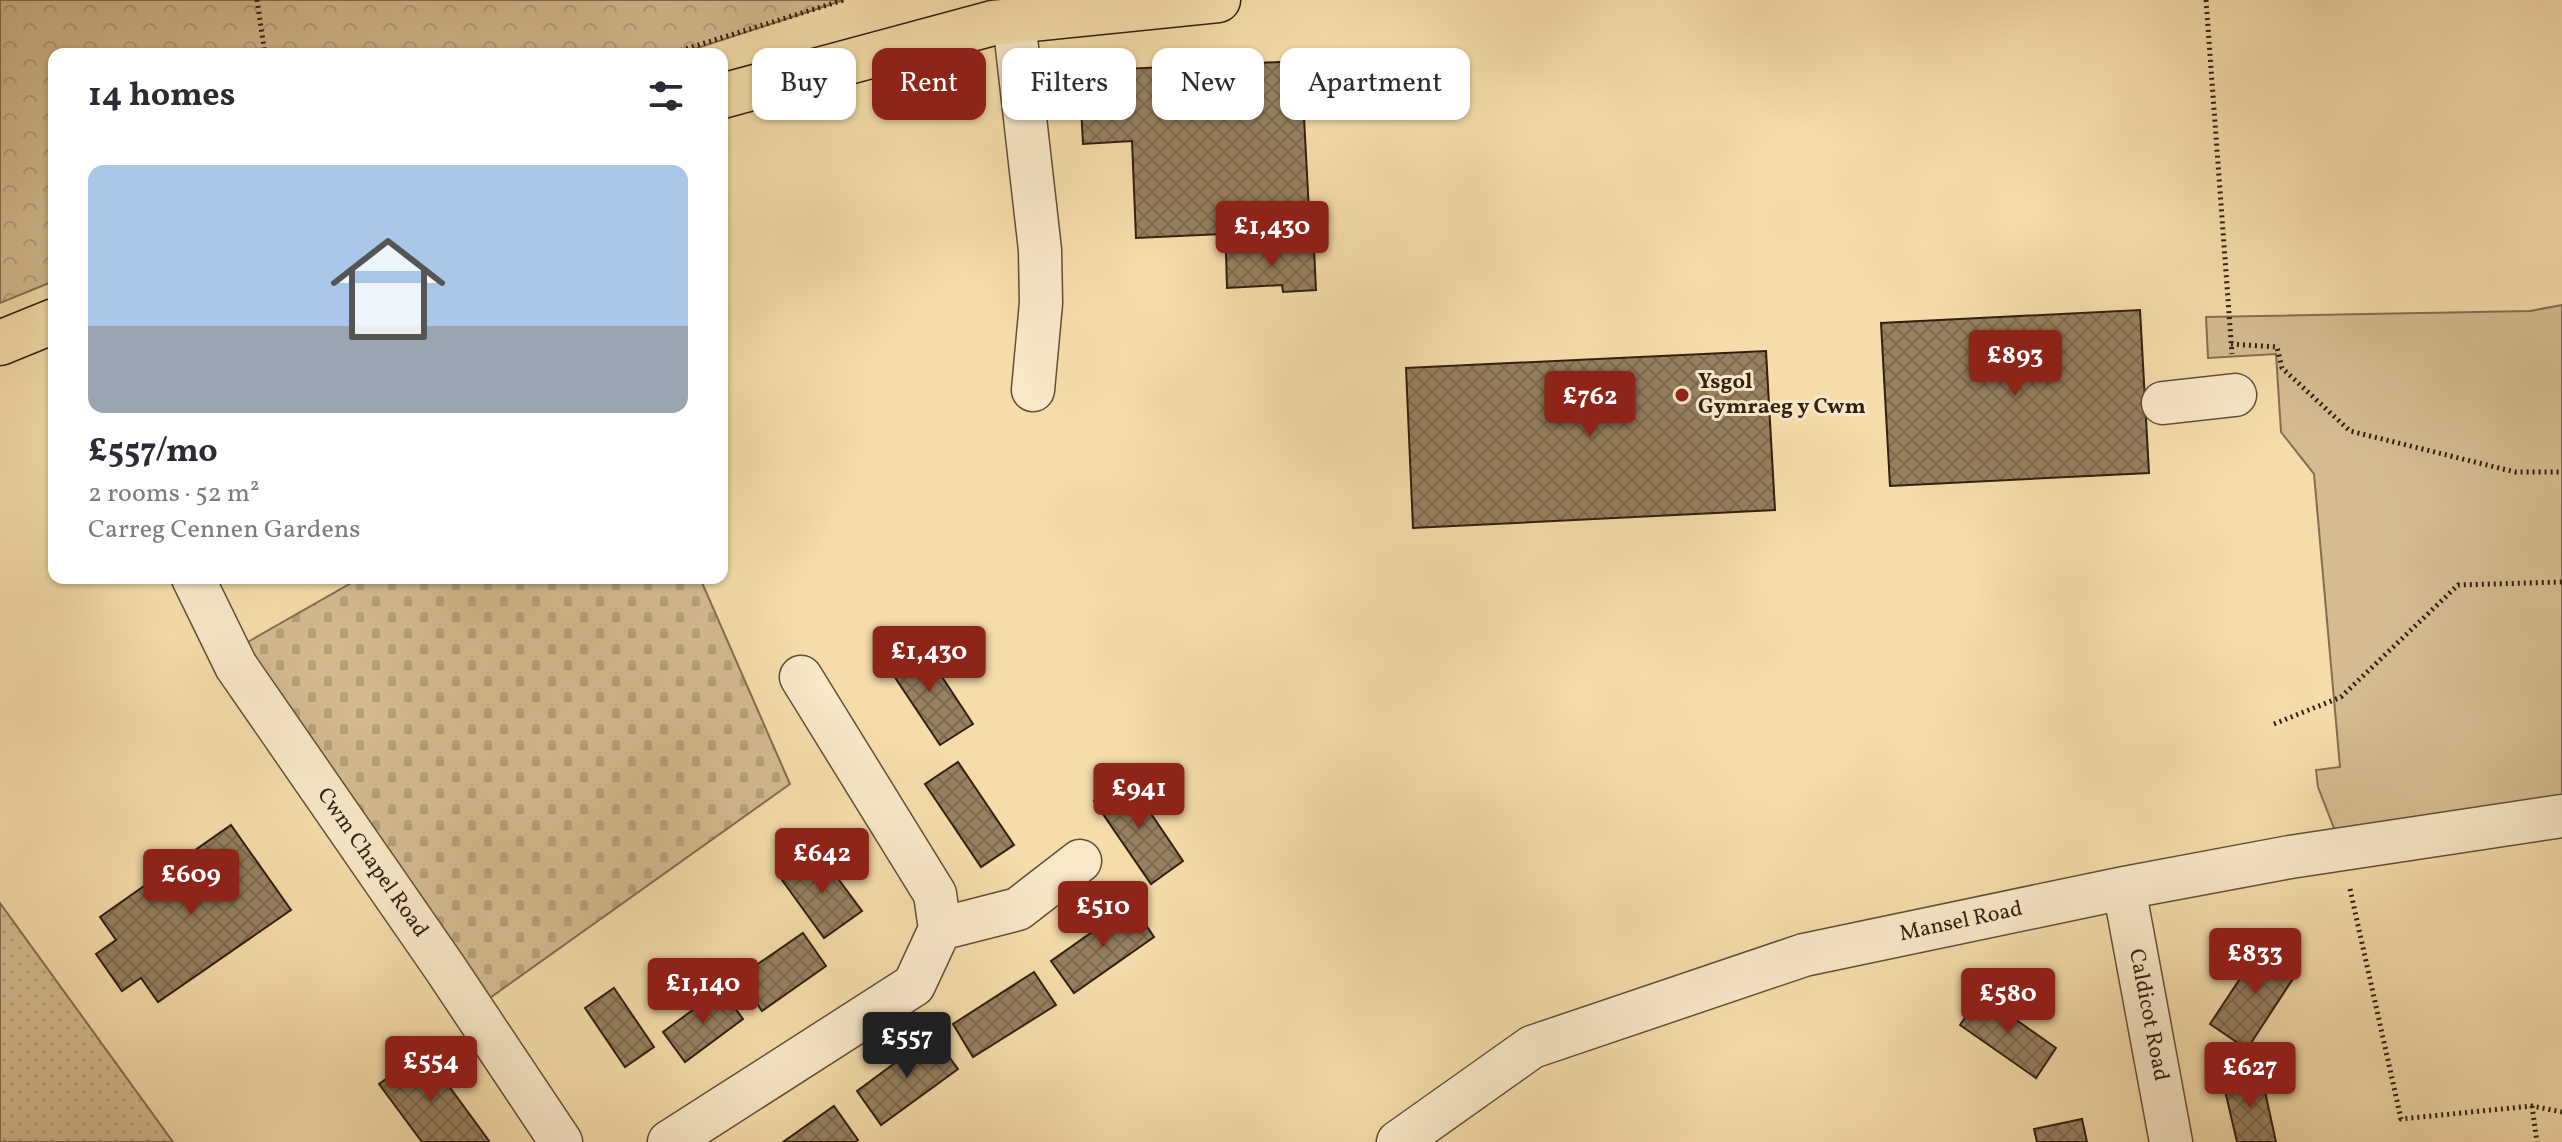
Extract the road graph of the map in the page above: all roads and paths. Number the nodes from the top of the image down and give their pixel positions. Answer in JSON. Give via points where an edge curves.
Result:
{"nodes":[{"id":1,"x":257,"y":0,"type":"edge"},
{"id":2,"x":844,"y":0,"type":"edge"},
{"id":3,"x":1218,"y":0,"type":"edge"},
{"id":4,"x":2206,"y":0,"type":"edge"},
{"id":5,"x":1014,"y":21,"type":"junction"},
{"id":6,"x":264,"y":48,"type":"edge"},
{"id":7,"x":688,"y":48,"type":"edge"},
{"id":8,"x":728,"y":94,"type":"edge"},
{"id":9,"x":48,"y":323,"type":"edge"},
{"id":10,"x":0,"y":343,"type":"edge"},
{"id":11,"x":2231,"y":344,"type":"junction"},
{"id":12,"x":1033,"y":390,"type":"dead end"},
{"id":13,"x":2235,"y":395,"type":"joint"},
{"id":14,"x":2163,"y":403,"type":"dead end"},
{"id":15,"x":2562,"y":472,"type":"edge"},
{"id":16,"x":2562,"y":582,"type":"edge"},
{"id":17,"x":196,"y":584,"type":"edge"},
{"id":18,"x":801,"y":677,"type":"dead end"},
{"id":19,"x":2274,"y":724,"type":"dead end"},
{"id":20,"x":2562,"y":816,"type":"edge"},
{"id":21,"x":2341,"y":849,"type":"junction"},
{"id":22,"x":1080,"y":861,"type":"dead end"},
{"id":23,"x":2124,"y":888,"type":"junction"},
{"id":24,"x":940,"y":929,"type":"junction"},
{"id":25,"x":2532,"y":1106,"type":"junction"},
{"id":26,"x":2562,"y":1112,"type":"edge"},
{"id":27,"x":561,"y":1142,"type":"edge"},
{"id":28,"x":669,"y":1142,"type":"edge"},
{"id":29,"x":1398,"y":1142,"type":"edge"},
{"id":30,"x":2171,"y":1142,"type":"edge"},
{"id":31,"x":2537,"y":1142,"type":"edge"}],
"edges":[{"from":1,"to":6,"type":"path"},
{"from":2,"to":7,"type":"path"},
{"from":3,"to":5,"type":"main road"},
{"from":4,"to":11,"type":"path"},
{"from":5,"to":8,"type":"main road"},
{"from":5,"to":12,"type":"street","via":[[1040,250]]},
{"from":9,"to":10,"type":"main road"},
{"from":11,"to":13,"type":"path"},
{"from":11,"to":15,"type":"path","via":[[2277,347],[2282,368],[2350,431],[2515,472]]},
{"from":13,"to":14,"type":"street"},
{"from":16,"to":19,"type":"path","via":[[2458,585],[2341,697]]},
{"from":17,"to":27,"type":"street","name":"Cwm Chapel Road","via":[[236,666]]},
{"from":18,"to":24,"type":"street","via":[[935,894]]},
{"from":20,"to":21,"type":"street","name":"Mansel Road"},
{"from":21,"to":23,"type":"street","name":"Mansel Road"},
{"from":21,"to":25,"type":"path","via":[[2401,1119]]},
{"from":22,"to":24,"type":"street","via":[[1018,909]]},
{"from":23,"to":29,"type":"street","name":"Mansel Road","via":[[1804,955],[1532,1047]]},
{"from":23,"to":30,"type":"street","name":"Caldicot Road"},
{"from":24,"to":28,"type":"street","via":[[914,985]]},
{"from":25,"to":26,"type":"path"},
{"from":25,"to":31,"type":"path"}]}
